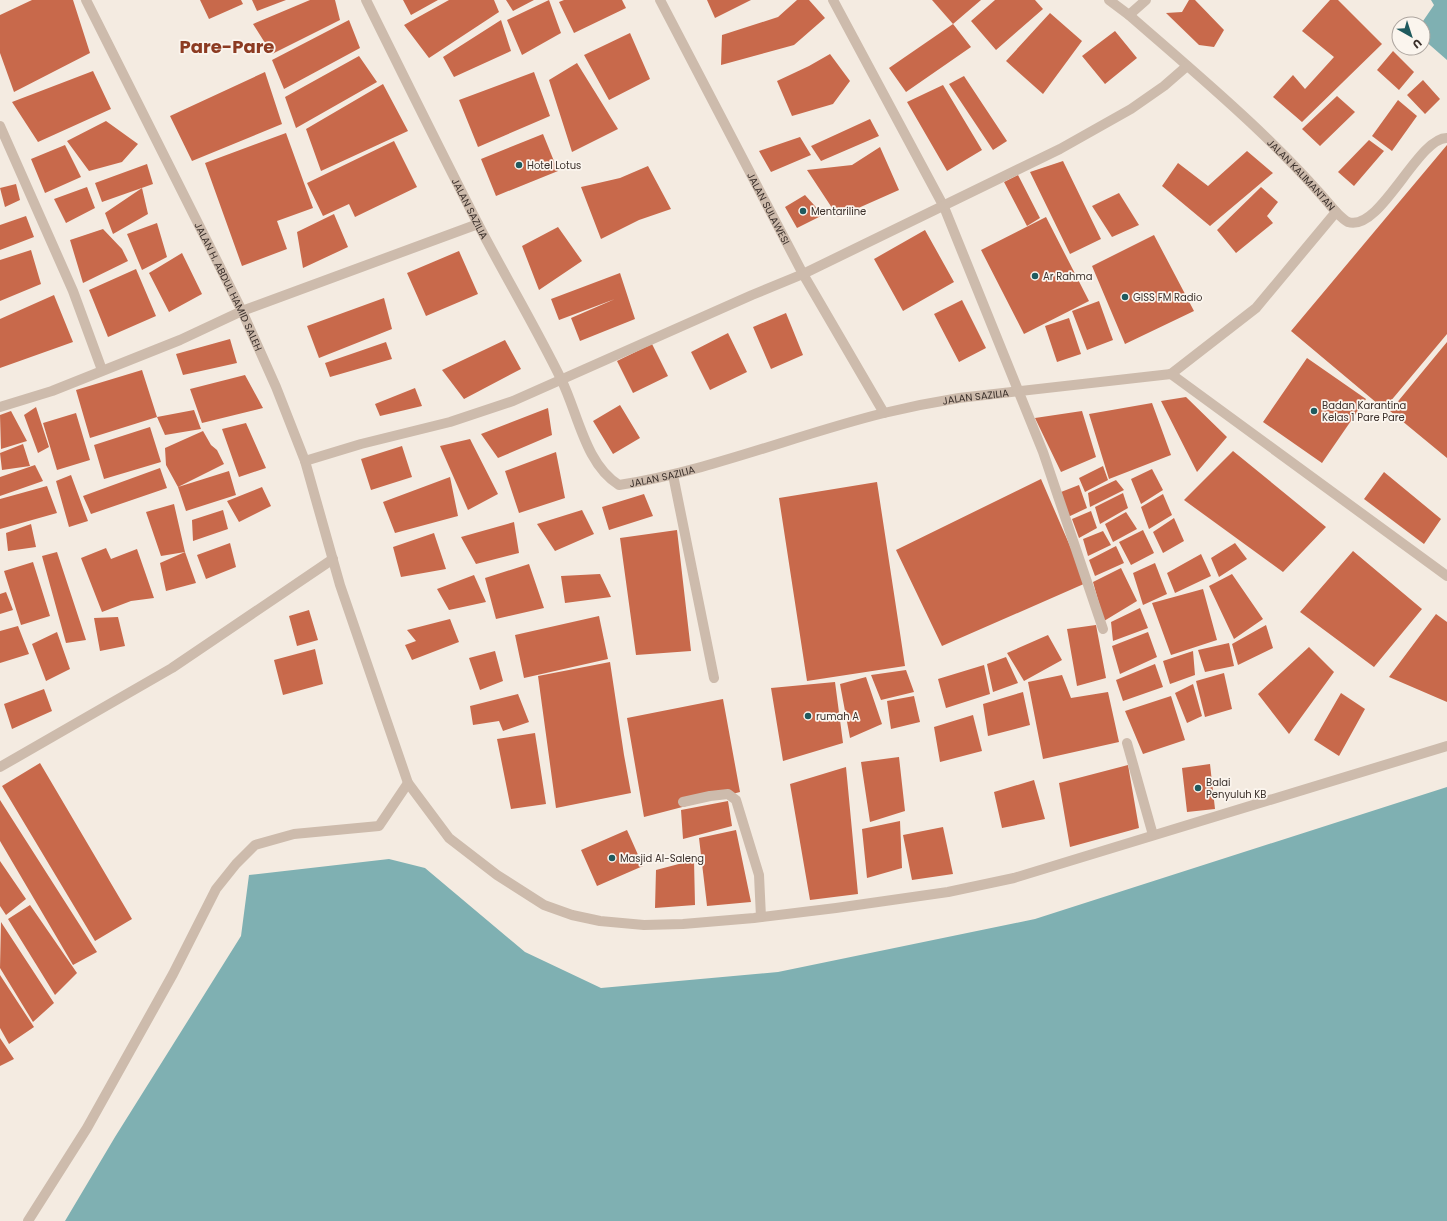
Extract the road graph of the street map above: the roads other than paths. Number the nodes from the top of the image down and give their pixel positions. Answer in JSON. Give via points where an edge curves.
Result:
{"nodes":[{"id":1,"x":86,"y":0,"type":"edge"},
{"id":2,"x":366,"y":0,"type":"edge"},
{"id":3,"x":660,"y":0,"type":"edge"},
{"id":4,"x":832,"y":0,"type":"edge"},
{"id":5,"x":1109,"y":0,"type":"edge"},
{"id":6,"x":1146,"y":0,"type":"edge"},
{"id":7,"x":1129,"y":16,"type":"junction"},
{"id":8,"x":1187,"y":66,"type":"junction"},
{"id":9,"x":0,"y":126,"type":"edge"},
{"id":10,"x":1447,"y":138,"type":"edge"},
{"id":11,"x":944,"y":207,"type":"junction"},
{"id":12,"x":1336,"y":212,"type":"junction"},
{"id":13,"x":478,"y":224,"type":"junction"},
{"id":14,"x":803,"y":274,"type":"junction"},
{"id":15,"x":242,"y":311,"type":"junction"},
{"id":16,"x":102,"y":370,"type":"junction"},
{"id":17,"x":1171,"y":374,"type":"junction"},
{"id":18,"x":562,"y":379,"type":"junction"},
{"id":19,"x":1018,"y":391,"type":"junction"},
{"id":20,"x":0,"y":407,"type":"edge"},
{"id":21,"x":884,"y":413,"type":"junction"},
{"id":22,"x":305,"y":461,"type":"junction"},
{"id":23,"x":673,"y":475,"type":"junction"},
{"id":24,"x":333,"y":559,"type":"junction"},
{"id":25,"x":1447,"y":576,"type":"edge"},
{"id":26,"x":1102,"y":629,"type":"dead end"},
{"id":27,"x":714,"y":678,"type":"dead end"},
{"id":28,"x":1127,"y":744,"type":"dead end"},
{"id":29,"x":1447,"y":746,"type":"edge"},
{"id":30,"x":0,"y":766,"type":"edge"},
{"id":31,"x":408,"y":783,"type":"junction"},
{"id":32,"x":683,"y":802,"type":"dead end"},
{"id":33,"x":1153,"y":835,"type":"junction"},
{"id":34,"x":762,"y":917,"type":"junction"},
{"id":35,"x":28,"y":1221,"type":"edge"}],
"edges":[{"from":1,"to":15,"type":"street","name":"JALAN H. ABDUL HAMID SALEH"},
{"from":2,"to":13,"type":"street","name":"JALAN SAZILIA"},
{"from":3,"to":14,"type":"street","name":"JALAN SULAWESI"},
{"from":4,"to":11,"type":"street"},
{"from":5,"to":7,"type":"street","name":"JALAN KALIMANTAN"},
{"from":6,"to":7,"type":"street"},
{"from":7,"to":8,"type":"street","name":"JALAN KALIMANTAN"},
{"from":8,"to":11,"type":"street","via":[[1164,86],[1124,113],[1060,149]]},
{"from":8,"to":12,"type":"street","name":"JALAN KALIMANTAN","via":[[1273,143]]},
{"from":9,"to":16,"type":"street","via":[[74,291]]},
{"from":10,"to":12,"type":"street","via":[[1435,141],[1422,154],[1391,195],[1369,216],[1357,222],[1348,222]]},
{"from":11,"to":14,"type":"street"},
{"from":11,"to":19,"type":"street"},
{"from":12,"to":17,"type":"street","name":"JALAN KALIMANTAN","via":[[1256,308]]},
{"from":13,"to":15,"type":"street"},
{"from":13,"to":18,"type":"street","name":"JALAN SAZILIA"},
{"from":14,"to":18,"type":"street","via":[[752,294]]},
{"from":14,"to":21,"type":"street","name":"JALAN SULAWESI"},
{"from":15,"to":16,"type":"street","via":[[180,340]]},
{"from":15,"to":22,"type":"street","name":"JALAN H. ABDUL HAMID SALEH"},
{"from":16,"to":20,"type":"street","via":[[52,391]]},
{"from":17,"to":19,"type":"street","name":"JALAN SAZILIA"},
{"from":17,"to":25,"type":"street"},
{"from":18,"to":22,"type":"street","via":[[513,401],[471,415]]},
{"from":18,"to":23,"type":"street","name":"JALAN SAZILIA","via":[[592,453],[608,478],[619,485]]},
{"from":19,"to":21,"type":"street","name":"JALAN SAZILIA","via":[[959,398]]},
{"from":19,"to":26,"type":"street","via":[[1043,452]]},
{"from":21,"to":23,"type":"street","name":"JALAN SAZILIA"},
{"from":22,"to":24,"type":"street","name":"JALAN H. ABDUL HAMID SALEH"},
{"from":23,"to":27,"type":"street"},
{"from":24,"to":30,"type":"street","via":[[172,668]]},
{"from":24,"to":31,"type":"street","name":"JALAN H. ABDUL HAMID SALEH"},
{"from":28,"to":33,"type":"street"},
{"from":29,"to":33,"type":"street","name":"JALAN H. ABDUL HAMID SALEH"},
{"from":31,"to":34,"type":"street","name":"JALAN H. ABDUL HAMID SALEH","via":[[449,838],[497,875],[544,905],[600,922],[644,925]]},
{"from":31,"to":35,"type":"street","via":[[379,826],[294,834],[255,845],[236,864],[216,889],[174,974],[87,1128]]},
{"from":32,"to":34,"type":"street","via":[[728,794],[736,800],[759,875]]},
{"from":33,"to":34,"type":"street","name":"JALAN H. ABDUL HAMID SALEH","via":[[1014,878],[889,901]]}]}
